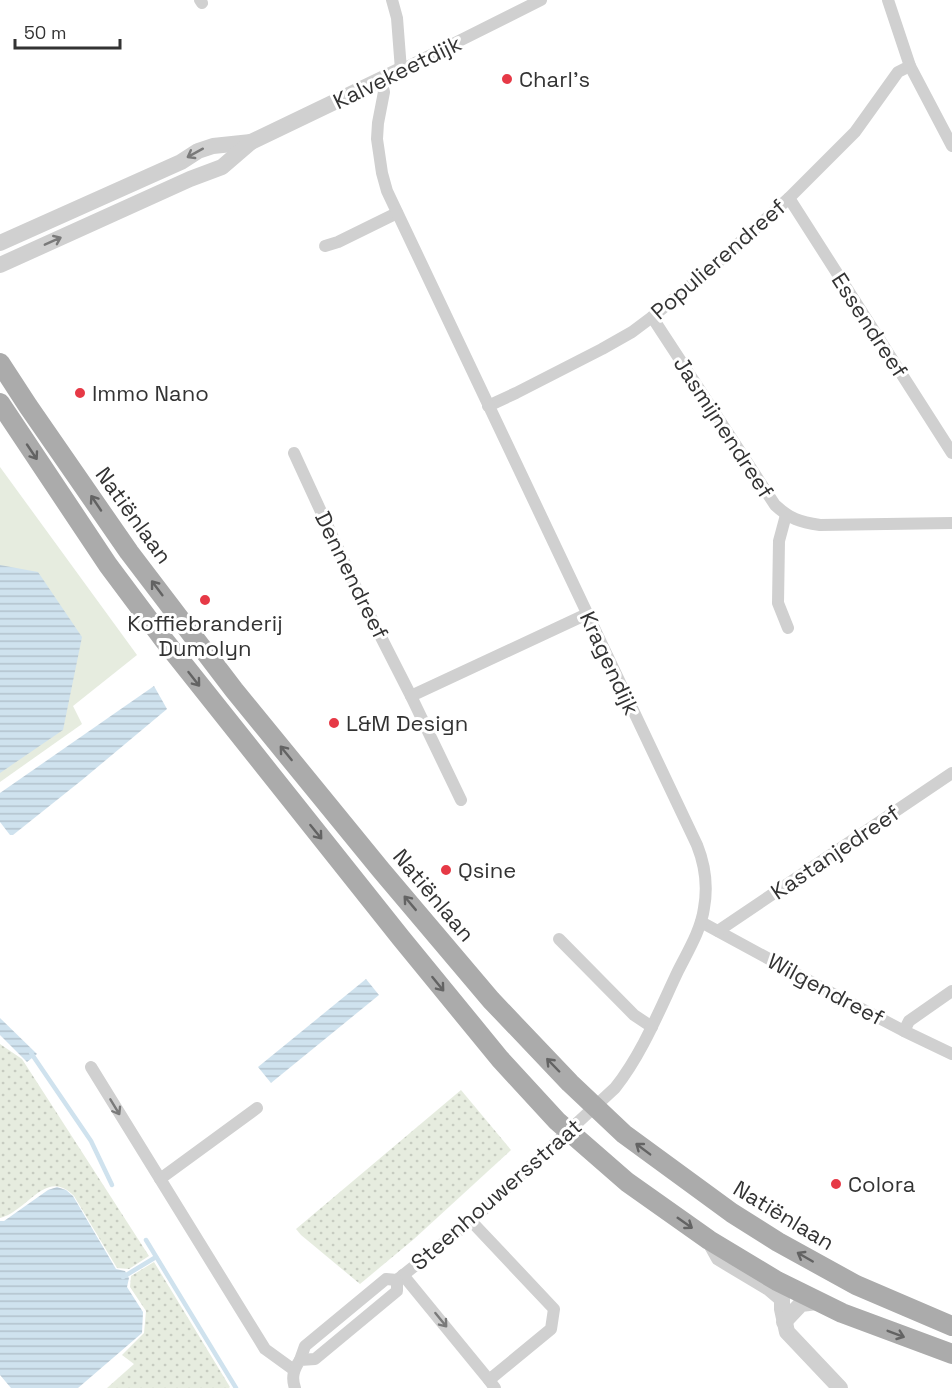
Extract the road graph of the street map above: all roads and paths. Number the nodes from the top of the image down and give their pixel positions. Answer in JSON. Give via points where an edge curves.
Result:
{"nodes":[{"id":1,"x":392,"y":0,"type":"edge"},
{"id":2,"x":541,"y":0,"type":"edge"},
{"id":3,"x":888,"y":0,"type":"edge"},
{"id":4,"x":910,"y":66,"type":"junction"},
{"id":5,"x":401,"y":70,"type":"junction"},
{"id":6,"x":381,"y":80,"type":"junction"},
{"id":7,"x":251,"y":142,"type":"junction"},
{"id":8,"x":952,"y":146,"type":"edge"},
{"id":9,"x":789,"y":198,"type":"junction"},
{"id":10,"x":397,"y":213,"type":"junction"},
{"id":11,"x":0,"y":243,"type":"edge"},
{"id":12,"x":325,"y":246,"type":"dead end"},
{"id":13,"x":0,"y":265,"type":"edge"},
{"id":14,"x":652,"y":317,"type":"junction"},
{"id":15,"x":0,"y":363,"type":"edge"},
{"id":16,"x":0,"y":403,"type":"edge"},
{"id":17,"x":488,"y":405,"type":"junction"},
{"id":18,"x":294,"y":453,"type":"dead end"},
{"id":19,"x":952,"y":453,"type":"edge"},
{"id":20,"x":786,"y":515,"type":"junction"},
{"id":21,"x":952,"y":523,"type":"edge"},
{"id":22,"x":587,"y":614,"type":"junction"},
{"id":23,"x":788,"y":628,"type":"dead end"},
{"id":24,"x":411,"y":696,"type":"junction"},
{"id":25,"x":952,"y":773,"type":"edge"},
{"id":26,"x":461,"y":800,"type":"dead end"},
{"id":27,"x":701,"y":922,"type":"junction"},
{"id":28,"x":718,"y":931,"type":"junction"},
{"id":29,"x":559,"y":939,"type":"dead end"},
{"id":30,"x":952,"y":991,"type":"edge"},
{"id":31,"x":652,"y":1027,"type":"junction"},
{"id":32,"x":904,"y":1031,"type":"junction"},
{"id":33,"x":952,"y":1054,"type":"edge"},
{"id":34,"x":91,"y":1067,"type":"dead end"},
{"id":35,"x":594,"y":1107,"type":"junction"},
{"id":36,"x":257,"y":1108,"type":"dead end"},
{"id":37,"x":569,"y":1132,"type":"junction"},
{"id":38,"x":160,"y":1179,"type":"junction"},
{"id":39,"x":471,"y":1221,"type":"junction"},
{"id":40,"x":709,"y":1239,"type":"junction"},
{"id":41,"x":400,"y":1277,"type":"junction"},
{"id":42,"x":817,"y":1302,"type":"junction"},
{"id":43,"x":788,"y":1317,"type":"junction"},
{"id":44,"x":952,"y":1326,"type":"edge"},
{"id":45,"x":952,"y":1354,"type":"edge"},
{"id":46,"x":297,"y":1365,"type":"junction"},
{"id":47,"x":492,"y":1384,"type":"edge"},
{"id":48,"x":295,"y":1388,"type":"edge"},
{"id":49,"x":840,"y":1388,"type":"edge"}],
"edges":[{"from":1,"to":5,"type":"street"},
{"from":2,"to":5,"type":"street","name":"Kalvekeetdijk"},
{"from":3,"to":4,"type":"street"},
{"from":4,"to":8,"type":"street"},
{"from":4,"to":9,"type":"street","name":"Populierendreef","via":[[898,72],[855,132]]},
{"from":5,"to":6,"type":"street","name":"Kalvekeetdijk"},
{"from":6,"to":7,"type":"street","name":"Kalvekeetdijk"},
{"from":6,"to":10,"type":"street","name":"Kragendijk","via":[[384,92],[377,139],[382,173]]},
{"from":7,"to":11,"type":"street","name":"Kalvekeetdijk","one_way":true,"via":[[203,149]]},
{"from":13,"to":7,"type":"street","name":"Kalvekeetdijk","one_way":true,"via":[[222,167]]},
{"from":9,"to":14,"type":"street","name":"Populierendreef"},
{"from":9,"to":19,"type":"street","name":"Essendreef"},
{"from":10,"to":12,"type":"street"},
{"from":10,"to":17,"type":"street","name":"Kragendijk"},
{"from":14,"to":17,"type":"street","name":"Populierendreef","via":[[602,349]]},
{"from":14,"to":20,"type":"street","name":"Jasmijnendreef","via":[[775,505]]},
{"from":35,"to":15,"type":"main road","name":"Natiënlaan","one_way":true,"via":[[491,1000],[234,690],[129,552]]},
{"from":16,"to":37,"type":"main road","one_way":true,"via":[[108,565],[204,692],[500,1059]]},
{"from":17,"to":22,"type":"street","name":"Kragendijk"},
{"from":18,"to":24,"type":"street","name":"Dennendreef"},
{"from":20,"to":21,"type":"street","name":"Jasmijnendreef","via":[[802,523],[820,525]]},
{"from":20,"to":23,"type":"street","via":[[779,541],[778,603]]},
{"from":22,"to":24,"type":"street"},
{"from":22,"to":27,"type":"street","name":"Kragendijk","via":[[703,860],[706,892]]},
{"from":24,"to":26,"type":"street","name":"Dennendreef"},
{"from":25,"to":28,"type":"street","name":"Kastanjedreef"},
{"from":27,"to":28,"type":"street","name":"Wilgendreef"},
{"from":27,"to":31,"type":"street","name":"Kragendijk"},
{"from":28,"to":32,"type":"street","name":"Wilgendreef"},
{"from":29,"to":31,"type":"street","via":[[634,1015]]},
{"from":30,"to":32,"type":"street","via":[[909,1021]]},
{"from":31,"to":35,"type":"street","name":"Kragendijk","via":[[627,1073]]},
{"from":32,"to":33,"type":"street","name":"Wilgendreef"},
{"from":34,"to":38,"type":"street","one_way":true},
{"from":35,"to":37,"type":"street","name":"Steenhouwersstraat"},
{"from":44,"to":35,"type":"main road","name":"Natiënlaan","one_way":true,"via":[[856,1285],[778,1242],[683,1178]]},
{"from":36,"to":38,"type":"street"},
{"from":37,"to":39,"type":"street","name":"Steenhouwersstraat"},
{"from":37,"to":40,"type":"main road","one_way":true,"via":[[627,1182]]},
{"from":38,"to":46,"type":"street","via":[[265,1349]]},
{"from":39,"to":41,"type":"street","name":"Steenhouwersstraat"},
{"from":39,"to":47,"type":"street","via":[[554,1309],[552,1329]]},
{"from":40,"to":42,"type":"main road"},
{"from":40,"to":43,"type":"street","via":[[720,1258],[782,1299]]},
{"from":41,"to":46,"type":"street","name":"Steenhouwersstraat","via":[[397,1291],[315,1359]]},
{"from":41,"to":47,"type":"street","one_way":true},
{"from":42,"to":43,"type":"street","via":[[801,1304]]},
{"from":42,"to":45,"type":"main road","one_way":true},
{"from":43,"to":49,"type":"street","via":[[787,1332]]},
{"from":46,"to":48,"type":"street"}]}
